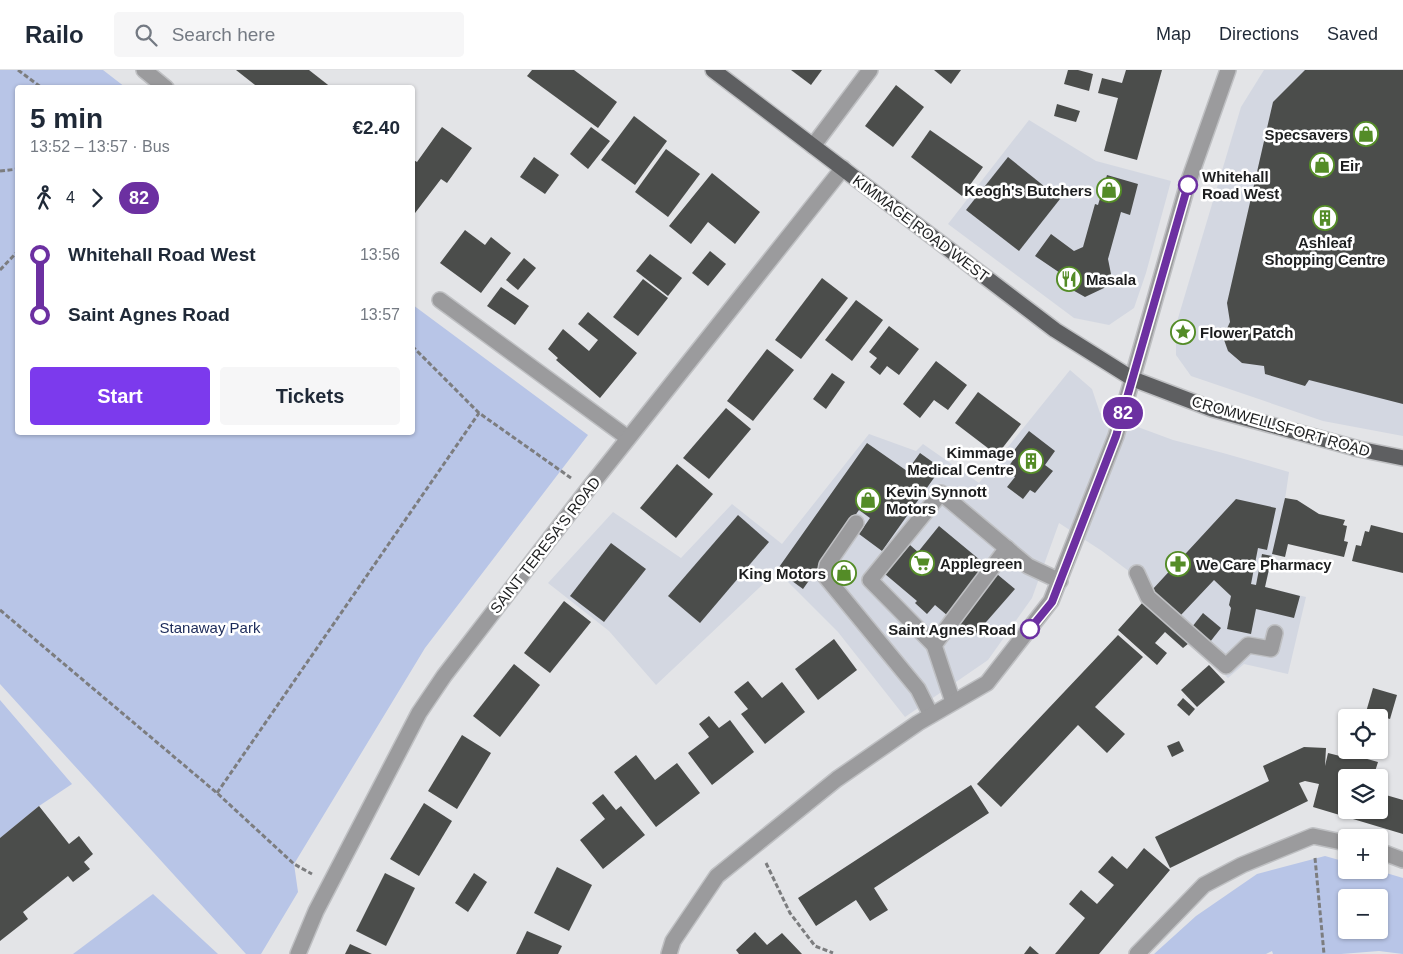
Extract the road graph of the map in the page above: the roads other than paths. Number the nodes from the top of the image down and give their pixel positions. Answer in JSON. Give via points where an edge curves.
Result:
{"nodes":[{"id":1,"x":144,"y":70,"type":"edge"},
{"id":2,"x":714,"y":70,"type":"edge"},
{"id":3,"x":870,"y":70,"type":"edge"},
{"id":4,"x":1228,"y":70,"type":"edge"},
{"id":5,"x":162,"y":85,"type":"edge"},
{"id":6,"x":813,"y":146,"type":"junction"},
{"id":7,"x":843,"y":168,"type":"junction"},
{"id":8,"x":440,"y":300,"type":"dead end"},
{"id":9,"x":1133,"y":379,"type":"junction"},
{"id":10,"x":628,"y":438,"type":"junction"},
{"id":11,"x":1403,"y":458,"type":"edge"},
{"id":12,"x":856,"y":524,"type":"dead end"},
{"id":13,"x":1007,"y":548,"type":"junction"},
{"id":14,"x":1137,"y":574,"type":"dead end"},
{"id":15,"x":1060,"y":581,"type":"junction"},
{"id":16,"x":1275,"y":633,"type":"dead end"},
{"id":17,"x":934,"y":645,"type":"junction"},
{"id":18,"x":953,"y":702,"type":"junction"},
{"id":19,"x":931,"y":715,"type":"junction"},
{"id":20,"x":1338,"y":841,"type":"edge"},
{"id":21,"x":1388,"y":854,"type":"edge"},
{"id":22,"x":1403,"y":860,"type":"edge"},
{"id":23,"x":298,"y":954,"type":"edge"},
{"id":24,"x":669,"y":954,"type":"edge"},
{"id":25,"x":1137,"y":954,"type":"edge"}],
"edges":[{"from":1,"to":5,"type":"street"},
{"from":2,"to":6,"type":"main road","name":"KIMMAGE ROAD WEST"},
{"from":3,"to":6,"type":"street"},
{"from":4,"to":9,"type":"street","via":[[1188,183]]},
{"from":6,"to":7,"type":"main road","name":"KIMMAGE ROAD WEST"},
{"from":7,"to":9,"type":"main road","name":"KIMMAGE ROAD WEST","via":[[1055,330]]},
{"from":7,"to":10,"type":"street","name":"SAINT TERESA'S ROAD"},
{"from":8,"to":10,"type":"street"},
{"from":9,"to":11,"type":"main road","name":"CROMWELLSFORT ROAD","via":[[1212,409]]},
{"from":9,"to":15,"type":"street","via":[[1116,436]]},
{"from":10,"to":23,"type":"street","name":"SAINT TERESA'S ROAD","via":[[419,713],[316,911]]},
{"from":12,"to":19,"type":"street","via":[[827,565],[825,576],[918,689]]},
{"from":13,"to":15,"type":"street","via":[[1028,566]]},
{"from":13,"to":17,"type":"street"},
{"from":13,"to":17,"type":"street","via":[[941,493],[870,580]]},
{"from":14,"to":16,"type":"street","via":[[1148,597],[1226,666],[1248,645],[1271,649]]},
{"from":15,"to":18,"type":"street","via":[[1052,602],[987,683]]},
{"from":17,"to":18,"type":"street"},
{"from":18,"to":19,"type":"street"},
{"from":19,"to":24,"type":"street","via":[[837,779],[717,876],[673,941]]},
{"from":20,"to":25,"type":"street","via":[[1313,836],[1242,865],[1204,885]]},
{"from":21,"to":22,"type":"street"}]}
